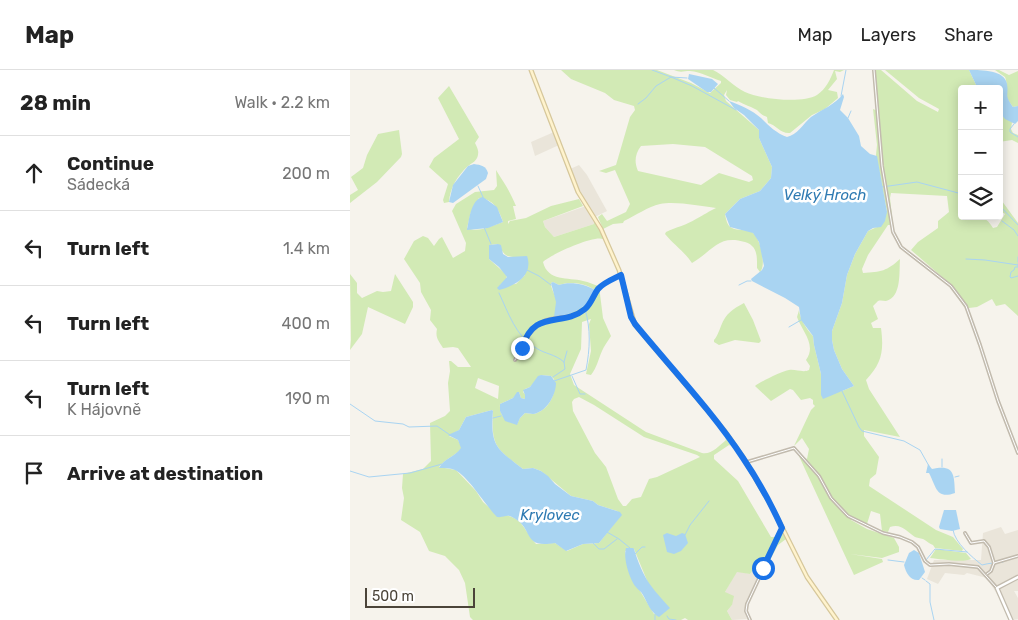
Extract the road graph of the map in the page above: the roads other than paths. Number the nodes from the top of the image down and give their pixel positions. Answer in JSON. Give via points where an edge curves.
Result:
{"nodes":[{"id":1,"x":531,"y":70,"type":"edge"},
{"id":2,"x":874,"y":70,"type":"edge"},
{"id":3,"x":621,"y":275,"type":"junction"},
{"id":4,"x":516,"y":360,"type":"dead end"},
{"id":5,"x":1018,"y":452,"type":"edge"},
{"id":6,"x":746,"y":462,"type":"junction"},
{"id":7,"x":782,"y":528,"type":"junction"},
{"id":8,"x":965,"y":533,"type":"dead end"},
{"id":9,"x":1018,"y":556,"type":"edge"},
{"id":10,"x":994,"y":563,"type":"junction"},
{"id":11,"x":986,"y":575,"type":"junction"},
{"id":12,"x":1018,"y":577,"type":"edge"},
{"id":13,"x":997,"y":588,"type":"junction"},
{"id":14,"x":750,"y":620,"type":"edge"},
{"id":15,"x":838,"y":620,"type":"edge"},
{"id":16,"x":1011,"y":620,"type":"edge"}],
"edges":[{"from":1,"to":3,"type":"main road","via":[[578,192],[601,229]]},
{"from":2,"to":5,"type":"street","via":[[882,166],[893,232],[901,247],[951,286],[966,306]]},
{"from":3,"to":4,"type":"street","via":[[598,289],[587,308],[572,317],[538,325],[527,337]]},
{"from":3,"to":6,"type":"main road","via":[[635,324],[724,430]]},
{"from":6,"to":7,"type":"main road"},
{"from":6,"to":11,"type":"street","via":[[794,448],[848,516],[882,533],[912,542],[930,565],[978,567]]},
{"from":7,"to":14,"type":"street","via":[[747,604]]},
{"from":7,"to":15,"type":"main road","via":[[807,577]]},
{"from":8,"to":10,"type":"street","via":[[971,543],[984,541]]},
{"from":9,"to":10,"type":"street"},
{"from":10,"to":11,"type":"street"},
{"from":11,"to":13,"type":"street"},
{"from":12,"to":13,"type":"street"},
{"from":13,"to":16,"type":"street"}]}
